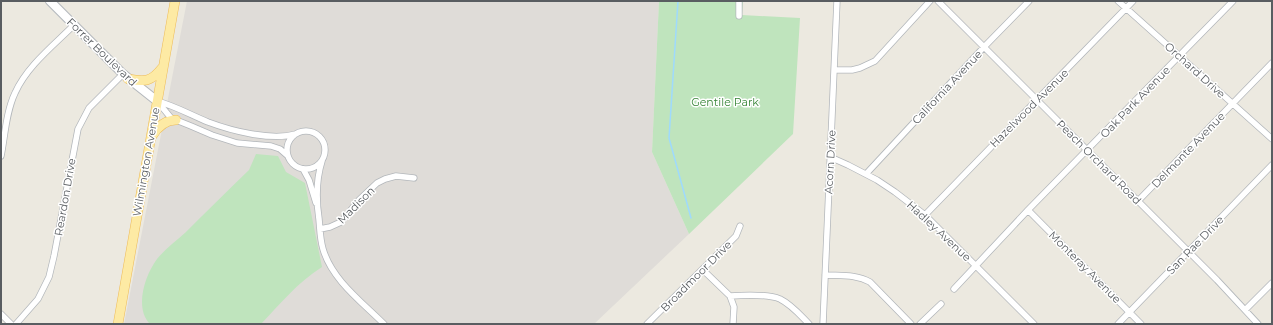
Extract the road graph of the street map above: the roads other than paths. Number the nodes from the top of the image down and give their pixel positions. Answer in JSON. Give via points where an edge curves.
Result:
{"nodes":[{"id":1,"x":50,"y":1,"type":"edge"},
{"id":2,"x":175,"y":1,"type":"edge"},
{"id":3,"x":739,"y":1,"type":"edge"},
{"id":4,"x":838,"y":1,"type":"edge"},
{"id":5,"x":930,"y":1,"type":"edge"},
{"id":6,"x":938,"y":1,"type":"edge"},
{"id":7,"x":1029,"y":1,"type":"edge"},
{"id":8,"x":1118,"y":1,"type":"edge"},
{"id":9,"x":1133,"y":1,"type":"edge"},
{"id":10,"x":1233,"y":1,"type":"edge"},
{"id":11,"x":1126,"y":9,"type":"junction"},
{"id":12,"x":739,"y":16,"type":"dead end"},
{"id":13,"x":74,"y":25,"type":"junction"},
{"id":14,"x":984,"y":47,"type":"junction"},
{"id":15,"x":1180,"y":56,"type":"junction"},
{"id":16,"x":1272,"y":63,"type":"edge"},
{"id":17,"x":163,"y":66,"type":"junction"},
{"id":18,"x":834,"y":70,"type":"junction"},
{"id":19,"x":125,"y":76,"type":"junction"},
{"id":20,"x":1037,"y":100,"type":"junction"},
{"id":21,"x":157,"y":101,"type":"junction"},
{"id":22,"x":1233,"y":104,"type":"junction"},
{"id":23,"x":176,"y":120,"type":"junction"},
{"id":24,"x":296,"y":134,"type":"junction"},
{"id":25,"x":151,"y":138,"type":"junction"},
{"id":26,"x":1272,"y":139,"type":"edge"},
{"id":27,"x":1087,"y":150,"type":"junction"},
{"id":28,"x":1,"y":156,"type":"edge"},
{"id":29,"x":288,"y":156,"type":"junction"},
{"id":30,"x":830,"y":157,"type":"junction"},
{"id":31,"x":322,"y":161,"type":"junction"},
{"id":32,"x":1272,"y":165,"type":"edge"},
{"id":33,"x":303,"y":169,"type":"junction"},
{"id":34,"x":866,"y":174,"type":"junction"},
{"id":35,"x":414,"y":178,"type":"dead end"},
{"id":36,"x":1138,"y":201,"type":"junction"},
{"id":37,"x":317,"y":207,"type":"junction"},
{"id":38,"x":1028,"y":210,"type":"junction"},
{"id":39,"x":925,"y":215,"type":"junction"},
{"id":40,"x":740,"y":226,"type":"dead end"},
{"id":41,"x":320,"y":229,"type":"junction"},
{"id":42,"x":1188,"y":252,"type":"junction"},
{"id":43,"x":977,"y":266,"type":"junction"},
{"id":44,"x":703,"y":270,"type":"junction"},
{"id":45,"x":825,"y":275,"type":"junction"},
{"id":46,"x":1272,"y":283,"type":"edge"},
{"id":47,"x":954,"y":289,"type":"dead end"},
{"id":48,"x":730,"y":296,"type":"junction"},
{"id":49,"x":941,"y":304,"type":"dead end"},
{"id":50,"x":1245,"y":310,"type":"junction"},
{"id":51,"x":1130,"y":312,"type":"junction"},
{"id":52,"x":1,"y":314,"type":"edge"},
{"id":53,"x":11,"y":324,"type":"edge"},
{"id":54,"x":16,"y":324,"type":"edge"},
{"id":55,"x":118,"y":324,"type":"edge"},
{"id":56,"x":384,"y":324,"type":"edge"},
{"id":57,"x":648,"y":324,"type":"edge"},
{"id":58,"x":733,"y":324,"type":"edge"},
{"id":59,"x":809,"y":324,"type":"edge"},
{"id":60,"x":823,"y":324,"type":"edge"},
{"id":61,"x":912,"y":324,"type":"edge"},
{"id":62,"x":920,"y":324,"type":"edge"},
{"id":63,"x":1034,"y":324,"type":"edge"},
{"id":64,"x":1118,"y":324,"type":"edge"},
{"id":65,"x":1141,"y":324,"type":"edge"},
{"id":66,"x":1258,"y":324,"type":"edge"}],
"edges":[{"from":1,"to":13,"type":"street","name":"Forrer Boulevard"},
{"from":2,"to":17,"type":"main road","name":"Wilmington Avenue"},
{"from":3,"to":12,"type":"street"},
{"from":4,"to":18,"type":"street","name":"Acorn Drive"},
{"from":5,"to":18,"type":"street","via":[[875,61],[856,69]]},
{"from":6,"to":14,"type":"street","name":"Peach Orchard Road"},
{"from":7,"to":14,"type":"street","name":"California Avenue"},
{"from":8,"to":11,"type":"street","name":"Orchard Drive"},
{"from":9,"to":11,"type":"street","name":"Hazelwood Avenue"},
{"from":10,"to":15,"type":"street","name":"Oak Park Avenue"},
{"from":11,"to":15,"type":"street","name":"Orchard Drive"},
{"from":11,"to":20,"type":"street","name":"Hazelwood Avenue"},
{"from":13,"to":19,"type":"street","name":"Forrer Boulevard"},
{"from":13,"to":28,"type":"street","via":[[34,65],[20,84],[10,109]]},
{"from":14,"to":20,"type":"street","name":"Peach Orchard Road"},
{"from":14,"to":34,"type":"street","name":"California Avenue"},
{"from":15,"to":22,"type":"street","name":"Orchard Drive"},
{"from":15,"to":27,"type":"street","name":"Oak Park Avenue"},
{"from":16,"to":22,"type":"street","name":"Delmonte Avenue"},
{"from":17,"to":19,"type":"main road","via":[[147,81]]},
{"from":17,"to":21,"type":"main road","name":"Wilmington Avenue"},
{"from":18,"to":30,"type":"street","name":"Acorn Drive"},
{"from":19,"to":21,"type":"street","name":"Forrer Boulevard"},
{"from":19,"to":54,"type":"street","name":"Reardon Drive","via":[[89,108],[78,129],[49,277],[38,299]]},
{"from":20,"to":27,"type":"street","name":"Peach Orchard Road"},
{"from":20,"to":39,"type":"street","name":"Hazelwood Avenue"},
{"from":21,"to":23,"type":"street","name":"Forrer Boulevard","via":[[171,118]]},
{"from":21,"to":24,"type":"street","name":"Forrer Boulevard","via":[[236,130],[285,137]]},
{"from":21,"to":25,"type":"main road","name":"Wilmington Avenue"},
{"from":22,"to":26,"type":"street","name":"Orchard Drive"},
{"from":22,"to":36,"type":"street","name":"Delmonte Avenue"},
{"from":23,"to":25,"type":"main road","via":[[168,121],[161,126]]},
{"from":23,"to":29,"type":"street","name":"Forrer Boulevard","via":[[237,143],[271,146]]},
{"from":24,"to":29,"type":"street","via":[[288,142]]},
{"from":24,"to":31,"type":"street","name":"Forrer Boulevard","via":[[307,130],[320,136],[326,150]]},
{"from":25,"to":55,"type":"main road","name":"Wilmington Avenue"},
{"from":27,"to":36,"type":"street","name":"Peach Orchard Road"},
{"from":27,"to":38,"type":"street","name":"Oak Park Avenue"},
{"from":29,"to":33,"type":"street","name":"Forrer Boulevard","via":[[292,163]]},
{"from":30,"to":34,"type":"street","name":"Hadley Avenue"},
{"from":30,"to":45,"type":"street","name":"Acorn Drive"},
{"from":31,"to":33,"type":"street","via":[[312,169]]},
{"from":31,"to":37,"type":"street","name":"Forrer Boulevard","via":[[318,173]]},
{"from":32,"to":42,"type":"street","name":"San Rae Drive"},
{"from":33,"to":37,"type":"street","name":"Forrer Boulevard"},
{"from":34,"to":39,"type":"street","name":"Hadley Avenue"},
{"from":35,"to":41,"type":"street","name":"Madison","via":[[396,176],[385,179],[359,200],[341,222]]},
{"from":36,"to":42,"type":"street","name":"Peach Orchard Road"},
{"from":37,"to":41,"type":"street","name":"Forrer Boulevard"},
{"from":38,"to":43,"type":"street","name":"Oak Park Avenue"},
{"from":38,"to":51,"type":"street","name":"Monteray Avenue"},
{"from":39,"to":43,"type":"street","name":"Hadley Avenue"},
{"from":40,"to":44,"type":"street","name":"Broadmoor Drive","via":[[736,236]]},
{"from":41,"to":56,"type":"street","name":"Forrer Boulevard","via":[[322,248],[333,270],[343,284]]},
{"from":42,"to":50,"type":"street","name":"Peach Orchard Road"},
{"from":42,"to":51,"type":"street","name":"San Rae Drive"},
{"from":43,"to":47,"type":"street","name":"Oak Park Avenue"},
{"from":43,"to":63,"type":"street","name":"Hadley Avenue"},
{"from":44,"to":48,"type":"street"},
{"from":44,"to":57,"type":"street","name":"Broadmoor Drive"},
{"from":45,"to":60,"type":"street","name":"Acorn Drive"},
{"from":45,"to":61,"type":"street","via":[[853,276],[870,282]]},
{"from":46,"to":50,"type":"street"},
{"from":48,"to":58,"type":"street","via":[[734,307]]},
{"from":48,"to":59,"type":"street","via":[[768,296],[780,299],[794,308]]},
{"from":49,"to":62,"type":"street"},
{"from":50,"to":66,"type":"street","name":"Peach Orchard Road"},
{"from":51,"to":64,"type":"street","name":"San Rae Drive"},
{"from":51,"to":65,"type":"street","name":"Monteray Avenue"},
{"from":52,"to":53,"type":"street"}]}
